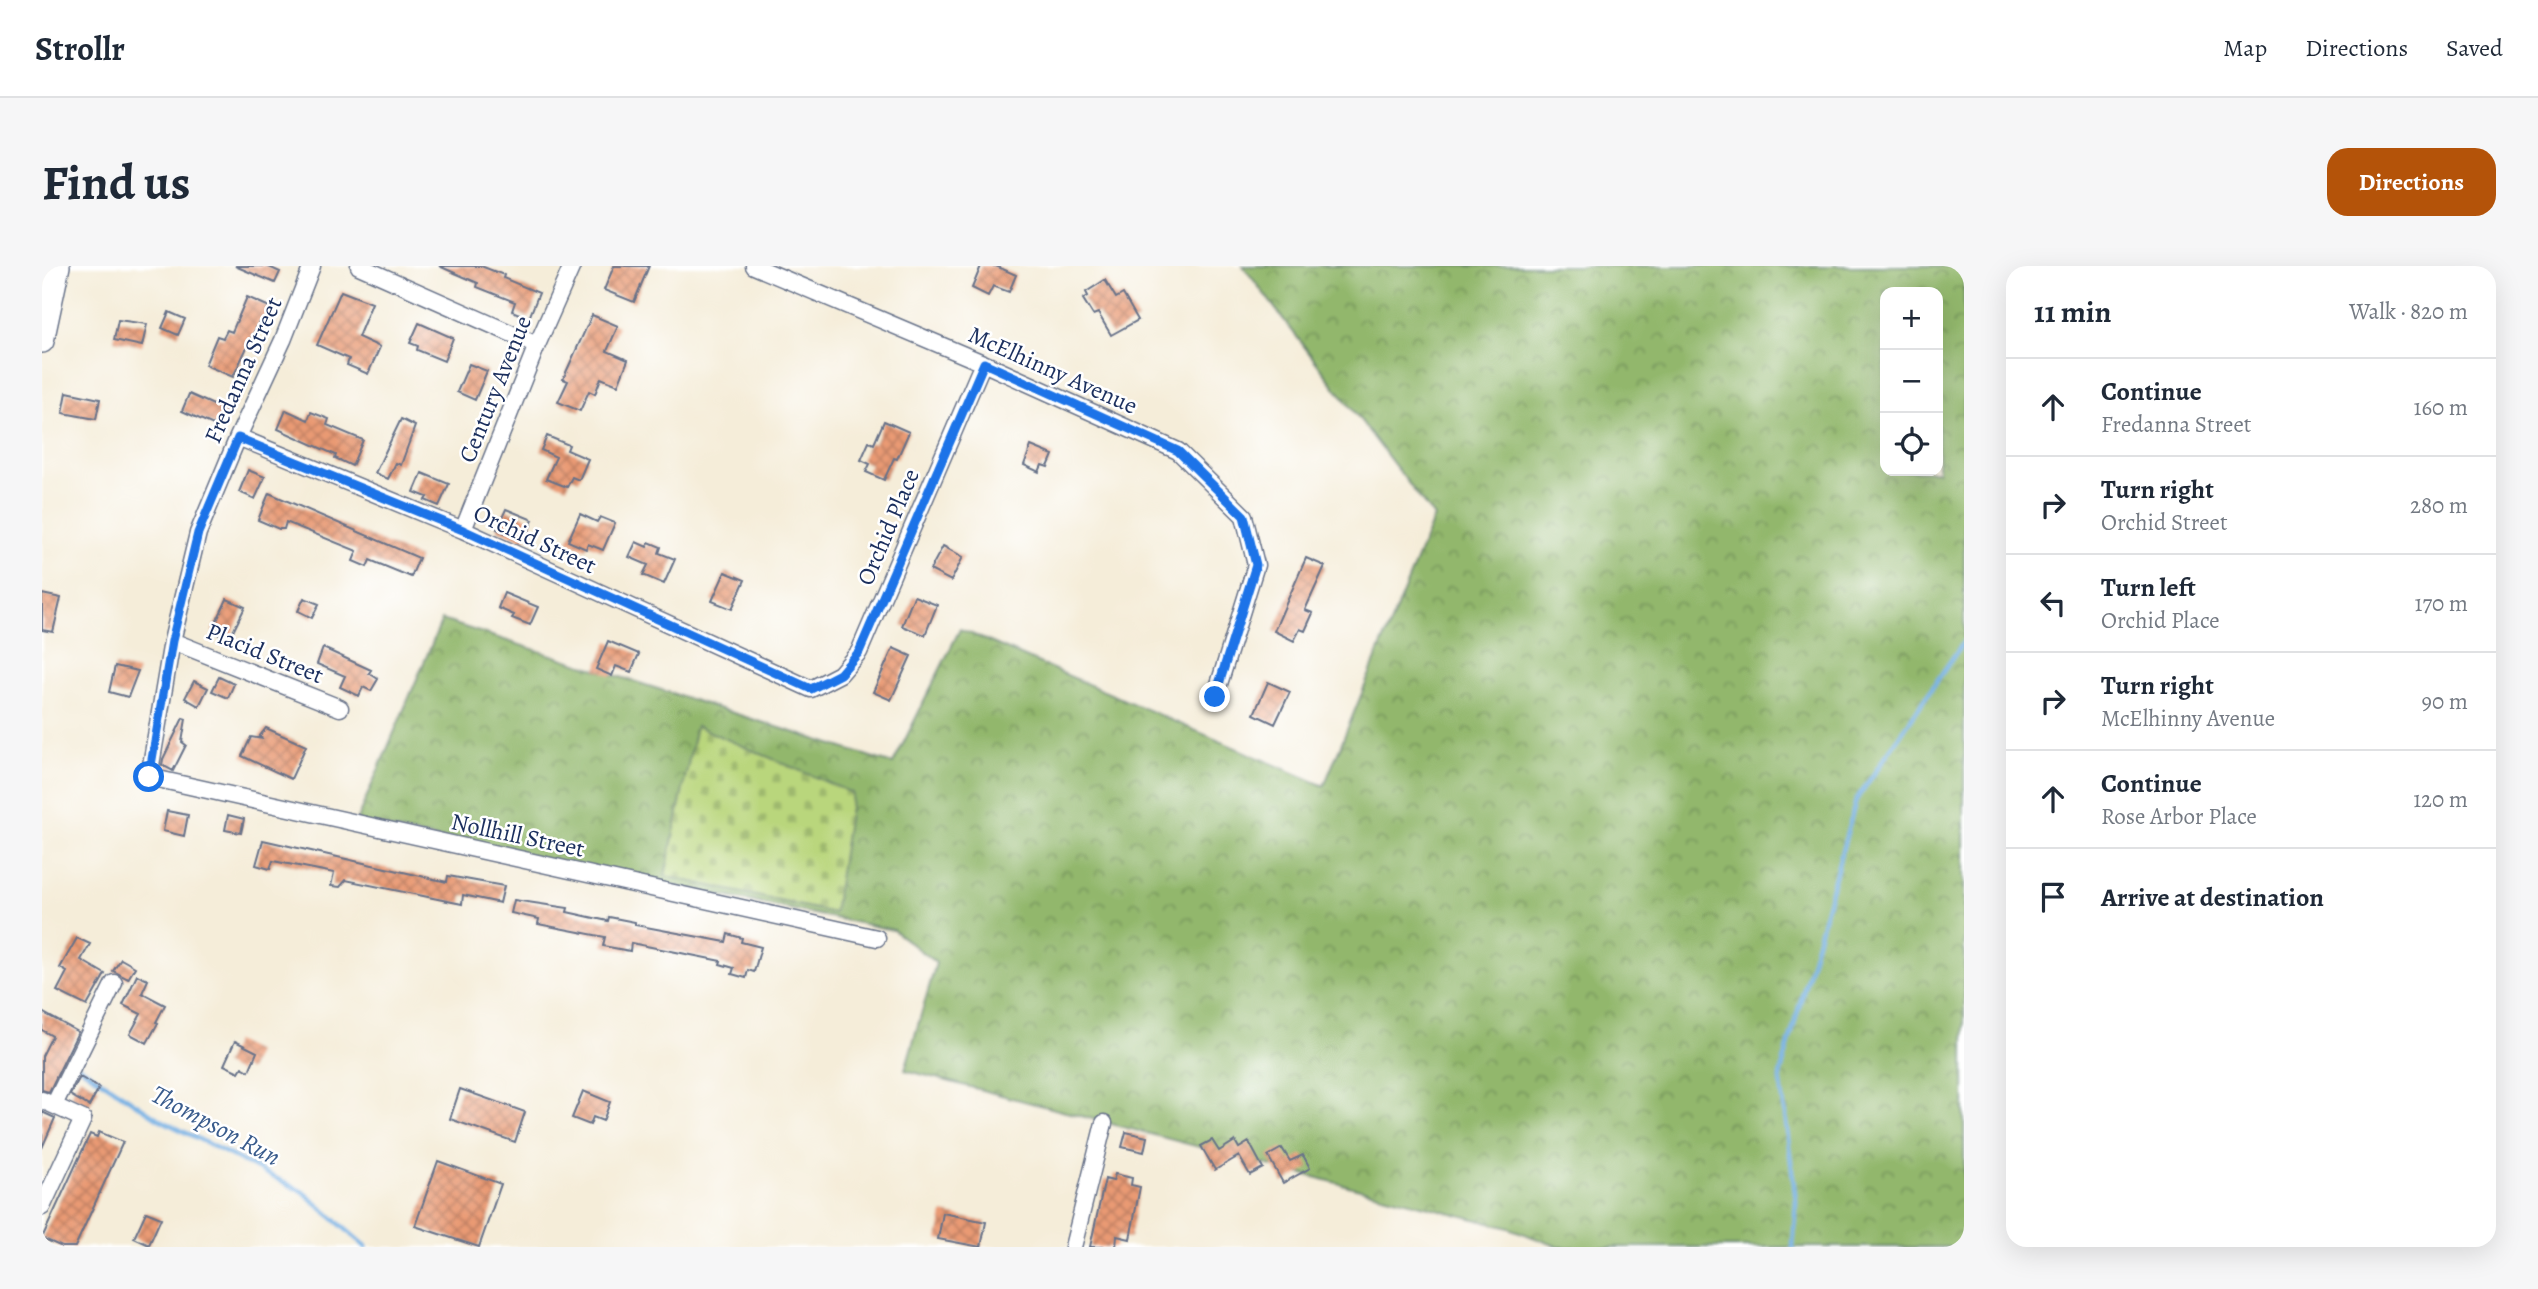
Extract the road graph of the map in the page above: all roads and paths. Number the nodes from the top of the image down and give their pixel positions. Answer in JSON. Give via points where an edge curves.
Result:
{"nodes":[{"id":1,"x":58,"y":266,"type":"edge"},
{"id":2,"x":312,"y":266,"type":"edge"},
{"id":3,"x":359,"y":266,"type":"edge"},
{"id":4,"x":572,"y":266,"type":"edge"},
{"id":5,"x":754,"y":266,"type":"edge"},
{"id":6,"x":42,"y":341,"type":"edge"},
{"id":7,"x":537,"y":345,"type":"junction"},
{"id":8,"x":984,"y":363,"type":"junction"},
{"id":9,"x":238,"y":438,"type":"junction"},
{"id":10,"x":463,"y":530,"type":"junction"},
{"id":11,"x":172,"y":641,"type":"junction"},
{"id":12,"x":811,"y":689,"type":"joint"},
{"id":13,"x":1215,"y":697,"type":"dead end"},
{"id":14,"x":340,"y":708,"type":"dead end"},
{"id":15,"x":149,"y":777,"type":"joint"},
{"id":16,"x":877,"y":938,"type":"dead end"},
{"id":17,"x":114,"y":983,"type":"dead end"},
{"id":18,"x":48,"y":1102,"type":"edge"},
{"id":19,"x":1104,"y":1123,"type":"dead end"},
{"id":20,"x":42,"y":1207,"type":"edge"},
{"id":21,"x":1073,"y":1247,"type":"edge"}],
"edges":[{"from":1,"to":6,"type":"street"},
{"from":2,"to":9,"type":"street","name":"Fredanna Street"},
{"from":3,"to":7,"type":"street"},
{"from":4,"to":7,"type":"street","name":"Century Avenue"},
{"from":5,"to":8,"type":"street","name":"McElhinny Avenue"},
{"from":7,"to":10,"type":"street","name":"Century Avenue"},
{"from":8,"to":12,"type":"street","name":"Orchid Place","via":[[859,652],[840,674]]},
{"from":8,"to":13,"type":"street","name":"McElhinny Avenue","via":[[1178,451],[1244,516],[1256,565]]},
{"from":9,"to":10,"type":"street","name":"Orchid Street"},
{"from":9,"to":11,"type":"street","name":"Fredanna Street","via":[[198,533]]},
{"from":10,"to":12,"type":"street","name":"Orchid Street"},
{"from":11,"to":14,"type":"street","name":"Placid Street"},
{"from":11,"to":15,"type":"street","name":"Fredanna Street"},
{"from":15,"to":16,"type":"street","name":"Nollhill Street"},
{"from":17,"to":18,"type":"street"},
{"from":18,"to":20,"type":"street","via":[[83,1119]]},
{"from":19,"to":21,"type":"street"}]}
